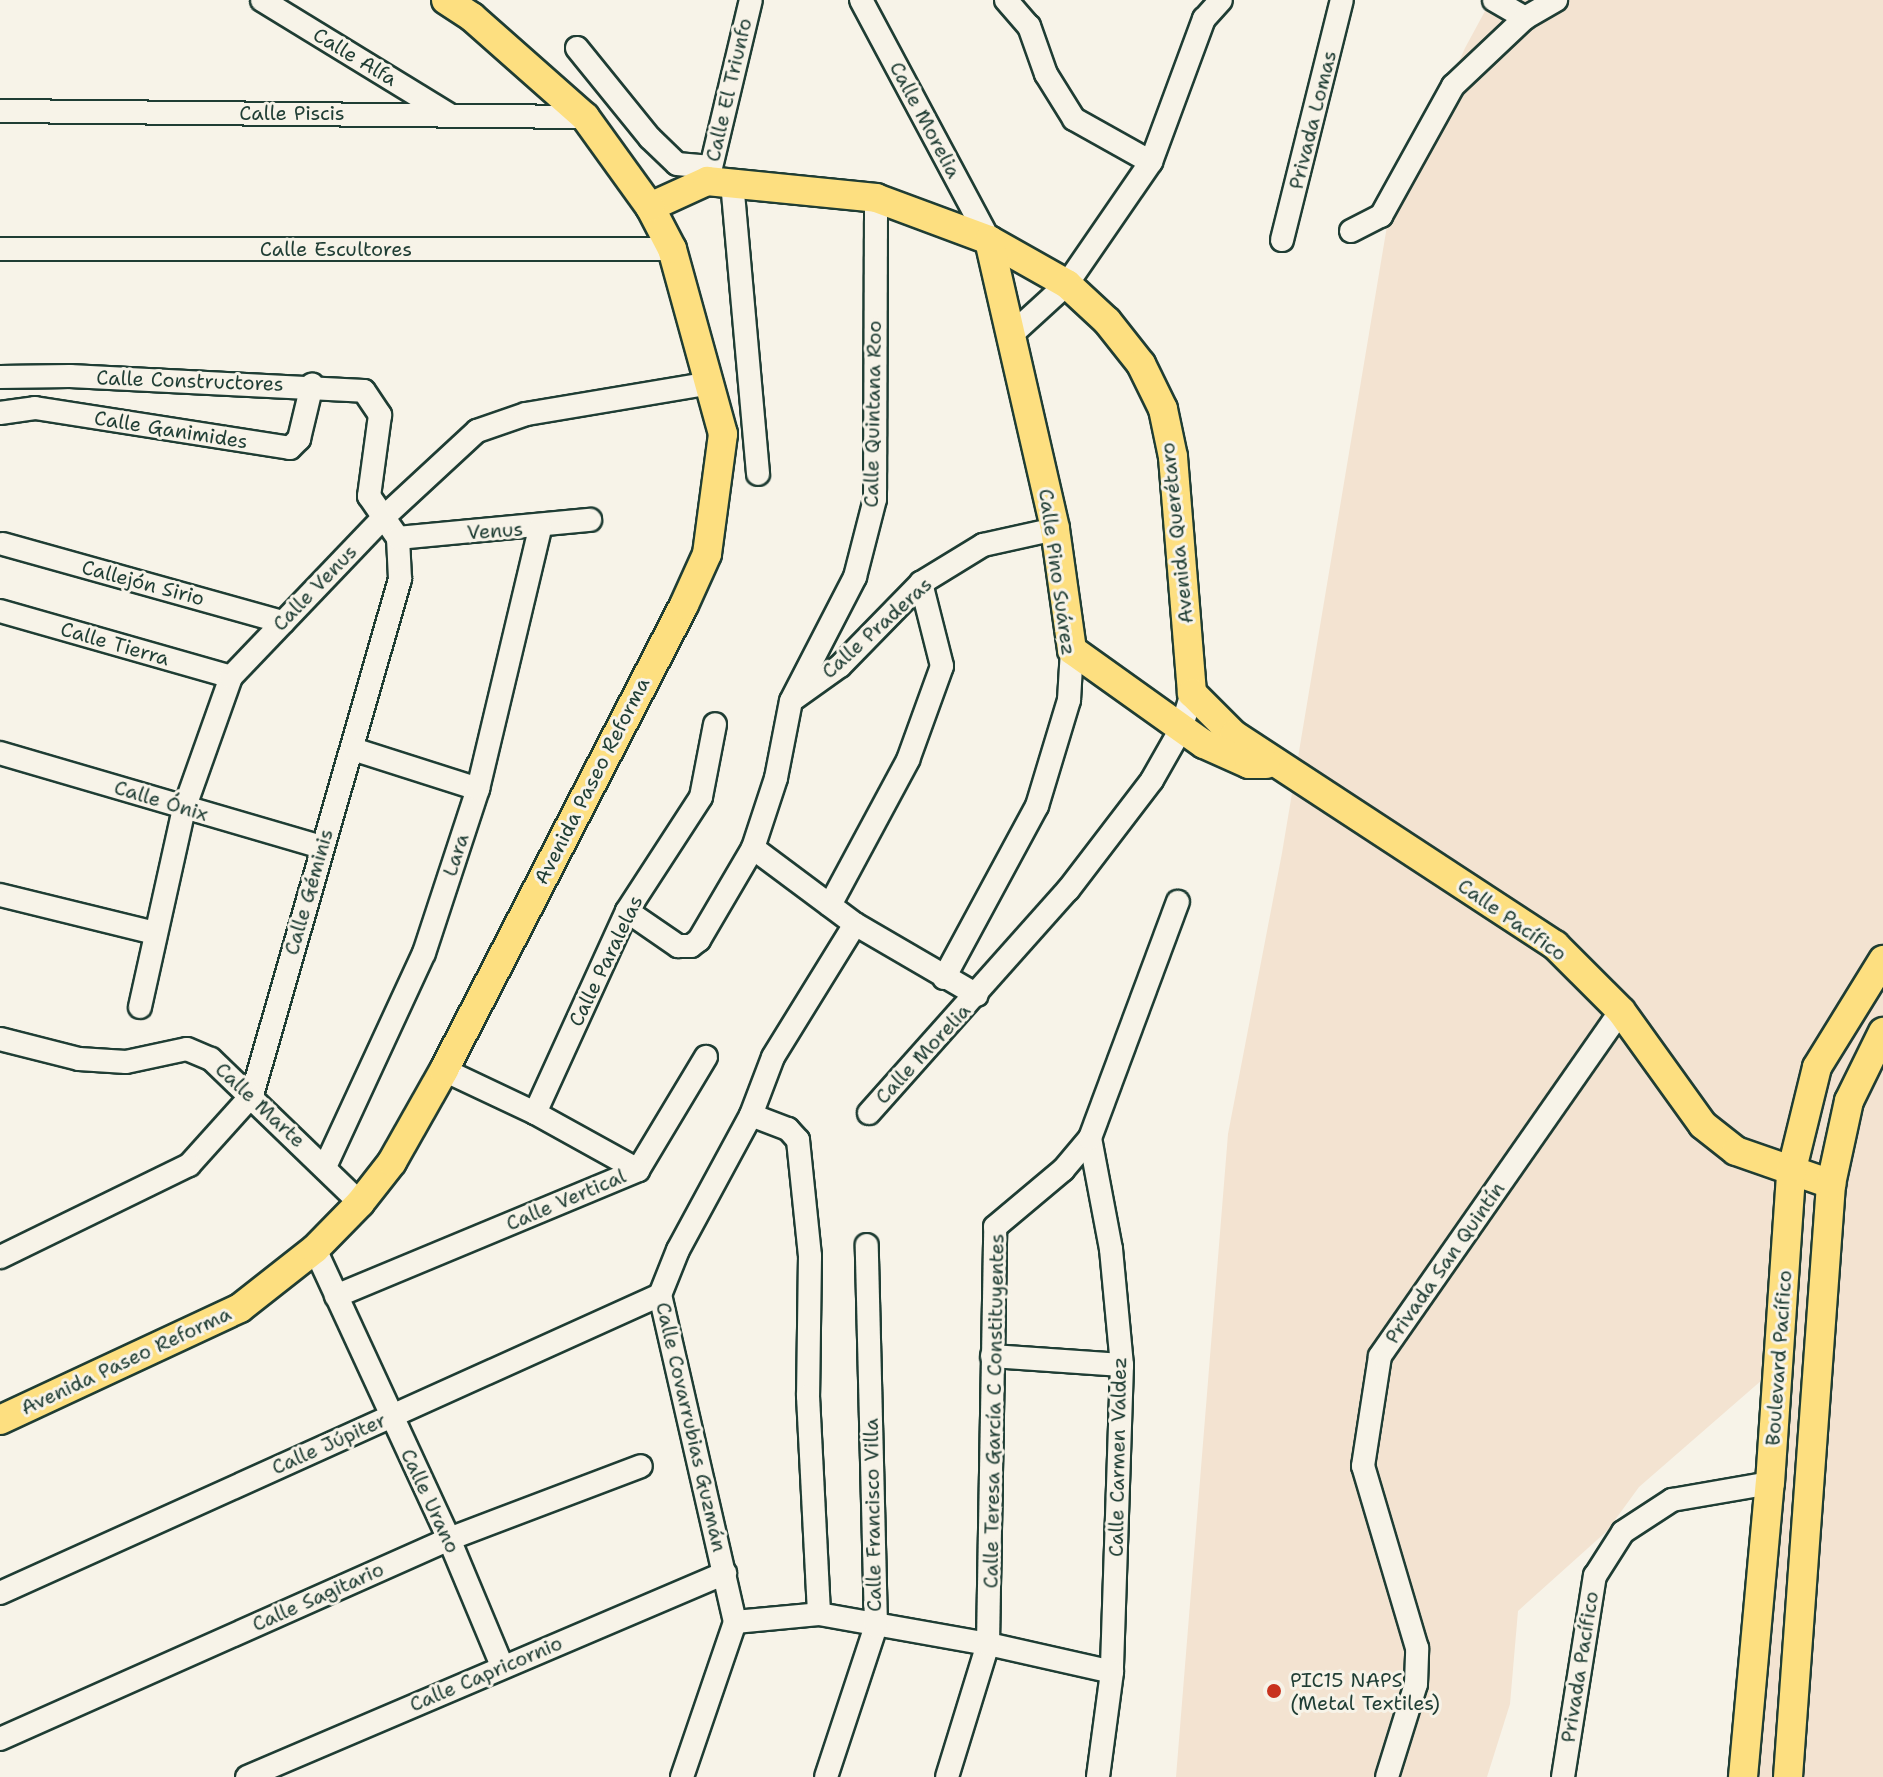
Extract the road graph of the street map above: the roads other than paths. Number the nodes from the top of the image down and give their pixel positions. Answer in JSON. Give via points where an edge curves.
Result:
{"nodes":[{"id":1,"x":262,"y":0,"type":"edge"},
{"id":2,"x":446,"y":0,"type":"edge"},
{"id":3,"x":861,"y":0,"type":"edge"},
{"id":4,"x":1006,"y":0,"type":"edge"},
{"id":5,"x":1190,"y":0,"type":"edge"},
{"id":6,"x":1221,"y":0,"type":"edge"},
{"id":7,"x":1342,"y":0,"type":"edge"},
{"id":8,"x":1494,"y":0,"type":"edge"},
{"id":9,"x":1556,"y":0,"type":"edge"},
{"id":10,"x":748,"y":2,"type":"edge"},
{"id":11,"x":1525,"y":18,"type":"junction"},
{"id":12,"x":1204,"y":19,"type":"junction"},
{"id":13,"x":577,"y":48,"type":"dead end"},
{"id":14,"x":0,"y":111,"type":"edge"},
{"id":15,"x":448,"y":114,"type":"junction"},
{"id":16,"x":585,"y":117,"type":"junction"},
{"id":17,"x":1151,"y":162,"type":"junction"},
{"id":18,"x":717,"y":177,"type":"junction"},
{"id":19,"x":876,"y":198,"type":"junction"},
{"id":20,"x":650,"y":207,"type":"junction"},
{"id":21,"x":1351,"y":231,"type":"dead end"},
{"id":22,"x":989,"y":240,"type":"junction"},
{"id":23,"x":1282,"y":240,"type":"dead end"},
{"id":24,"x":0,"y":249,"type":"edge"},
{"id":25,"x":672,"y":249,"type":"junction"},
{"id":26,"x":1067,"y":284,"type":"junction"},
{"id":27,"x":1010,"y":336,"type":"junction"},
{"id":28,"x":70,"y":376,"type":"junction"},
{"id":29,"x":0,"y":377,"type":"edge"},
{"id":30,"x":711,"y":383,"type":"junction"},
{"id":31,"x":312,"y":385,"type":"junction"},
{"id":32,"x":0,"y":413,"type":"edge"},
{"id":33,"x":65,"y":413,"type":"junction"},
{"id":34,"x":758,"y":474,"type":"dead end"},
{"id":35,"x":384,"y":517,"type":"junction"},
{"id":36,"x":590,"y":520,"type":"dead end"},
{"id":37,"x":540,"y":528,"type":"junction"},
{"id":38,"x":1055,"y":529,"type":"junction"},
{"id":39,"x":398,"y":538,"type":"junction"},
{"id":40,"x":3,"y":544,"type":"dead end"},
{"id":41,"x":921,"y":583,"type":"junction"},
{"id":42,"x":0,"y":611,"type":"edge"},
{"id":43,"x":283,"y":622,"type":"junction"},
{"id":44,"x":1072,"y":650,"type":"junction"},
{"id":45,"x":231,"y":677,"type":"junction"},
{"id":46,"x":1192,"y":693,"type":"junction"},
{"id":47,"x":791,"y":701,"type":"junction"},
{"id":48,"x":715,"y":724,"type":"dead end"},
{"id":49,"x":1181,"y":729,"type":"junction"},
{"id":50,"x":353,"y":749,"type":"junction"},
{"id":51,"x":0,"y":753,"type":"edge"},
{"id":52,"x":1276,"y":764,"type":"junction"},
{"id":53,"x":478,"y":789,"type":"junction"},
{"id":54,"x":184,"y":809,"type":"junction"},
{"id":55,"x":322,"y":847,"type":"junction"},
{"id":56,"x":753,"y":848,"type":"junction"},
{"id":57,"x":0,"y":895,"type":"edge"},
{"id":58,"x":1178,"y":902,"type":"dead end"},
{"id":59,"x":830,"y":905,"type":"junction"},
{"id":60,"x":627,"y":911,"type":"junction"},
{"id":61,"x":855,"y":924,"type":"junction"},
{"id":62,"x":155,"y":933,"type":"junction"},
{"id":63,"x":1883,"y":960,"type":"edge"},
{"id":64,"x":944,"y":978,"type":"junction"},
{"id":65,"x":977,"y":995,"type":"junction"},
{"id":66,"x":140,"y":1007,"type":"dead end"},
{"id":67,"x":1621,"y":1011,"type":"junction"},
{"id":68,"x":1883,"y":1032,"type":"edge"},
{"id":69,"x":0,"y":1039,"type":"edge"},
{"id":70,"x":706,"y":1057,"type":"dead end"},
{"id":71,"x":444,"y":1070,"type":"junction"},
{"id":72,"x":252,"y":1095,"type":"junction"},
{"id":73,"x":535,"y":1113,"type":"junction"},
{"id":74,"x":869,"y":1113,"type":"dead end"},
{"id":75,"x":751,"y":1115,"type":"junction"},
{"id":76,"x":1090,"y":1138,"type":"junction"},
{"id":77,"x":325,"y":1167,"type":"junction"},
{"id":78,"x":638,"y":1170,"type":"junction"},
{"id":79,"x":1791,"y":1173,"type":"junction"},
{"id":80,"x":1831,"y":1184,"type":"junction"},
{"id":81,"x":360,"y":1203,"type":"junction"},
{"id":82,"x":867,"y":1245,"type":"dead end"},
{"id":83,"x":315,"y":1249,"type":"junction"},
{"id":84,"x":0,"y":1257,"type":"edge"},
{"id":85,"x":660,"y":1295,"type":"junction"},
{"id":86,"x":336,"y":1296,"type":"junction"},
{"id":87,"x":992,"y":1356,"type":"junction"},
{"id":88,"x":1122,"y":1365,"type":"junction"},
{"id":89,"x":391,"y":1416,"type":"junction"},
{"id":90,"x":0,"y":1420,"type":"edge"},
{"id":91,"x":641,"y":1466,"type":"dead end"},
{"id":92,"x":1770,"y":1483,"type":"junction"},
{"id":93,"x":449,"y":1539,"type":"junction"},
{"id":94,"x":725,"y":1573,"type":"junction"},
{"id":95,"x":0,"y":1593,"type":"edge"},
{"id":96,"x":819,"y":1614,"type":"junction"},
{"id":97,"x":735,"y":1622,"type":"junction"},
{"id":98,"x":876,"y":1626,"type":"junction"},
{"id":99,"x":988,"y":1644,"type":"junction"},
{"id":100,"x":502,"y":1666,"type":"junction"},
{"id":101,"x":1112,"y":1672,"type":"junction"},
{"id":102,"x":0,"y":1739,"type":"edge"},
{"id":103,"x":247,"y":1777,"type":"edge"},
{"id":104,"x":682,"y":1777,"type":"edge"},
{"id":105,"x":826,"y":1777,"type":"edge"},
{"id":106,"x":947,"y":1777,"type":"edge"},
{"id":107,"x":1098,"y":1777,"type":"edge"},
{"id":108,"x":1387,"y":1777,"type":"edge"},
{"id":109,"x":1563,"y":1777,"type":"edge"},
{"id":110,"x":1743,"y":1777,"type":"edge"},
{"id":111,"x":1788,"y":1777,"type":"edge"}],
"edges":[{"from":1,"to":15,"type":"street","name":"Calle Alfa"},
{"from":2,"to":16,"type":"main road","name":"Avenida Paseo Reforma"},
{"from":3,"to":22,"type":"street","name":"Calle Morelia"},
{"from":4,"to":17,"type":"street","via":[[1029,26],[1046,74],[1074,119]]},
{"from":5,"to":12,"type":"street"},
{"from":6,"to":12,"type":"street"},
{"from":7,"to":23,"type":"street","name":"Privada Lomas"},
{"from":8,"to":11,"type":"street"},
{"from":9,"to":11,"type":"street"},
{"from":10,"to":18,"type":"street","name":"Calle El Triunfo"},
{"from":11,"to":21,"type":"street","via":[[1453,86],[1381,216]]},
{"from":12,"to":17,"type":"street"},
{"from":13,"to":18,"type":"street","via":[[677,164]]},
{"from":14,"to":15,"type":"street","name":"Calle Piscis"},
{"from":15,"to":16,"type":"street","name":"Calle Piscis"},
{"from":16,"to":20,"type":"main road","name":"Avenida Paseo Reforma"},
{"from":17,"to":26,"type":"street"},
{"from":18,"to":19,"type":"main road","name":"Avenida Querétaro"},
{"from":18,"to":20,"type":"main road"},
{"from":18,"to":34,"type":"street","name":"Calle El Triunfo"},
{"from":19,"to":22,"type":"main road","name":"Avenida Querétaro"},
{"from":19,"to":47,"type":"street","name":"Calle Quintana Roo","via":[[875,499],[855,577]]},
{"from":20,"to":25,"type":"main road","name":"Avenida Paseo Reforma"},
{"from":22,"to":26,"type":"main road","name":"Avenida Querétaro"},
{"from":22,"to":27,"type":"main road","name":"Calle Pino Suárez"},
{"from":24,"to":25,"type":"street","name":"Calle Escultores"},
{"from":25,"to":30,"type":"main road","name":"Avenida Paseo Reforma"},
{"from":26,"to":27,"type":"street"},
{"from":26,"to":46,"type":"main road","name":"Avenida Querétaro","via":[[1107,321],[1141,364],[1163,409],[1173,457]]},
{"from":27,"to":38,"type":"main road","name":"Calle Pino Suárez"},
{"from":28,"to":29,"type":"street","name":"Calle Constructores"},
{"from":28,"to":31,"type":"street","name":"Calle Constructores"},
{"from":28,"to":33,"type":"street"},
{"from":30,"to":35,"type":"street","name":"Calle Venus","via":[[526,414],[477,431]]},
{"from":30,"to":71,"type":"main road","name":"Avenida Paseo Reforma","via":[[723,434],[707,554]]},
{"from":31,"to":33,"type":"street","name":"Calle Ganimides","via":[[299,439],[290,448]]},
{"from":31,"to":35,"type":"street","name":"Calle Constructores","via":[[364,391],[375,402],[380,415],[369,496]]},
{"from":32,"to":33,"type":"street","name":"Calle Ganimides","via":[[35,408]]},
{"from":35,"to":39,"type":"street"},
{"from":35,"to":43,"type":"street","name":"Calle Venus"},
{"from":36,"to":37,"type":"street","name":"Venus"},
{"from":37,"to":39,"type":"street","name":"Venus"},
{"from":37,"to":53,"type":"street","name":"Lara"},
{"from":38,"to":41,"type":"street","name":"Calle Praderas","via":[[983,545]]},
{"from":38,"to":44,"type":"main road","name":"Calle Pino Suárez"},
{"from":39,"to":50,"type":"street","name":"Calle Géminis","via":[[400,579]]},
{"from":40,"to":43,"type":"street","name":"Callejón Sirio"},
{"from":41,"to":47,"type":"street","name":"Calle Praderas","via":[[840,666]]},
{"from":41,"to":59,"type":"street","via":[[942,666],[908,760]]},
{"from":42,"to":45,"type":"street","name":"Calle Tierra"},
{"from":43,"to":45,"type":"street","name":"Calle Venus"},
{"from":44,"to":49,"type":"main road","name":"Calle Pacífico"},
{"from":44,"to":64,"type":"street","name":"Calle Pino Suárez","via":[[1069,700],[1037,806]]},
{"from":45,"to":54,"type":"street","name":"Calle Venus"},
{"from":46,"to":49,"type":"street","name":"Avenida Querétaro"},
{"from":46,"to":52,"type":"main road","name":"Calle Pacífico","via":[[1234,735]]},
{"from":47,"to":56,"type":"street","name":"Calle Quintana Roo","via":[[776,778]]},
{"from":48,"to":60,"type":"street","name":"Calle Paralelas","via":[[701,797]]},
{"from":49,"to":52,"type":"main road","name":"Calle Pacífico","via":[[1249,764]]},
{"from":49,"to":65,"type":"street","name":"Avenida Querétaro","via":[[1152,780],[1078,878]]},
{"from":50,"to":53,"type":"street"},
{"from":50,"to":55,"type":"street","name":"Calle Géminis"},
{"from":51,"to":54,"type":"street","name":"Calle Ónix"},
{"from":52,"to":67,"type":"main road","name":"Calle Pacífico","via":[[1555,945]]},
{"from":53,"to":77,"type":"street","name":"Lara","via":[[424,953]]},
{"from":54,"to":55,"type":"street","name":"Calle Ónix"},
{"from":54,"to":62,"type":"street","name":"Calle Venus"},
{"from":55,"to":72,"type":"street","name":"Calle Géminis"},
{"from":56,"to":59,"type":"street"},
{"from":56,"to":60,"type":"street","name":"Calle Quintana Roo","via":[[691,946],[678,946]]},
{"from":57,"to":62,"type":"street"},
{"from":58,"to":76,"type":"street","name":"Calle Teresa García C Constituyentes"},
{"from":59,"to":61,"type":"street"},
{"from":60,"to":73,"type":"street","name":"Calle Paralelas"},
{"from":61,"to":64,"type":"street"},
{"from":61,"to":75,"type":"street","name":"Calle Covarrubias Guzmán","via":[[773,1057]]},
{"from":62,"to":66,"type":"street","name":"Calle Venus"},
{"from":63,"to":79,"type":"main road","name":"Boulevard Pacífico","via":[[1817,1067]]},
{"from":64,"to":65,"type":"street"},
{"from":65,"to":74,"type":"street","name":"Calle Morelia"},
{"from":67,"to":79,"type":"main road","name":"Calle Pacífico","via":[[1703,1125],[1736,1151]]},
{"from":67,"to":108,"type":"street","name":"Privada San Quintín","via":[[1380,1356],[1363,1466],[1417,1648],[1416,1684]]},
{"from":68,"to":80,"type":"main road","name":"Boulevard Pacífico","via":[[1849,1101]]},
{"from":69,"to":72,"type":"street","name":"Calle Marte","via":[[79,1059],[126,1062],[187,1049],[211,1059]]},
{"from":70,"to":78,"type":"street"},
{"from":71,"to":73,"type":"street","name":"Calle Vertical"},
{"from":71,"to":81,"type":"main road","name":"Avenida Paseo Reforma","via":[[392,1162]]},
{"from":72,"to":77,"type":"street","name":"Calle Marte"},
{"from":72,"to":84,"type":"street","name":"Calle Géminis","via":[[189,1165]]},
{"from":73,"to":78,"type":"street","name":"Calle Vertical"},
{"from":75,"to":85,"type":"street","name":"Calle Covarrubias Guzmán","via":[[678,1250]]},
{"from":75,"to":96,"type":"street","via":[[788,1129],[798,1140],[810,1256],[808,1396]]},
{"from":76,"to":87,"type":"street","name":"Calle Teresa García C Constituyentes","via":[[1063,1170],[995,1227]]},
{"from":76,"to":88,"type":"street","name":"Calle Carmen Valdez","via":[[1111,1249]]},
{"from":77,"to":81,"type":"street","name":"Calle Marte"},
{"from":78,"to":86,"type":"street","name":"Calle Vertical"},
{"from":79,"to":80,"type":"main road","name":"Calle Pacífico"},
{"from":79,"to":92,"type":"main road","name":"Boulevard Pacífico"},
{"from":80,"to":111,"type":"main road","name":"Boulevard Pacífico"},
{"from":81,"to":83,"type":"main road","name":"Avenida Paseo Reforma"},
{"from":82,"to":98,"type":"street","name":"Calle Francisco Villa"},
{"from":83,"to":86,"type":"street","name":"Calle Urano"},
{"from":83,"to":90,"type":"main road","name":"Avenida Paseo Reforma","via":[[240,1308]]},
{"from":85,"to":89,"type":"street","name":"Calle Júpiter"},
{"from":85,"to":94,"type":"street","name":"Calle Covarrubias Guzmán"},
{"from":86,"to":89,"type":"street","name":"Calle Urano"},
{"from":87,"to":88,"type":"street"},
{"from":87,"to":99,"type":"street","name":"Calle Teresa García C Constituyentes"},
{"from":88,"to":101,"type":"street","name":"Calle Carmen Valdez"},
{"from":89,"to":93,"type":"street","name":"Calle Urano"},
{"from":89,"to":95,"type":"street","name":"Calle Júpiter"},
{"from":91,"to":93,"type":"street","name":"Calle Sagitario"},
{"from":92,"to":109,"type":"street","name":"Privada Pacífico","via":[[1672,1500],[1623,1532],[1595,1576]]},
{"from":92,"to":110,"type":"main road","name":"Boulevard Pacífico"},
{"from":93,"to":100,"type":"street","name":"Calle Urano"},
{"from":93,"to":102,"type":"street","name":"Calle Sagitario"},
{"from":94,"to":97,"type":"street","name":"Calle Covarrubias Guzmán"},
{"from":94,"to":100,"type":"street","name":"Calle Capricornio"},
{"from":96,"to":97,"type":"street"},
{"from":96,"to":98,"type":"street"},
{"from":97,"to":104,"type":"street"},
{"from":98,"to":99,"type":"street"},
{"from":98,"to":105,"type":"street","name":"Calle Francisco Villa"},
{"from":99,"to":101,"type":"street"},
{"from":99,"to":106,"type":"street","name":"Calle Teresa García C Constituyentes"},
{"from":100,"to":103,"type":"street","name":"Calle Capricornio"},
{"from":101,"to":107,"type":"street","name":"Calle Carmen Valdez"}]}
